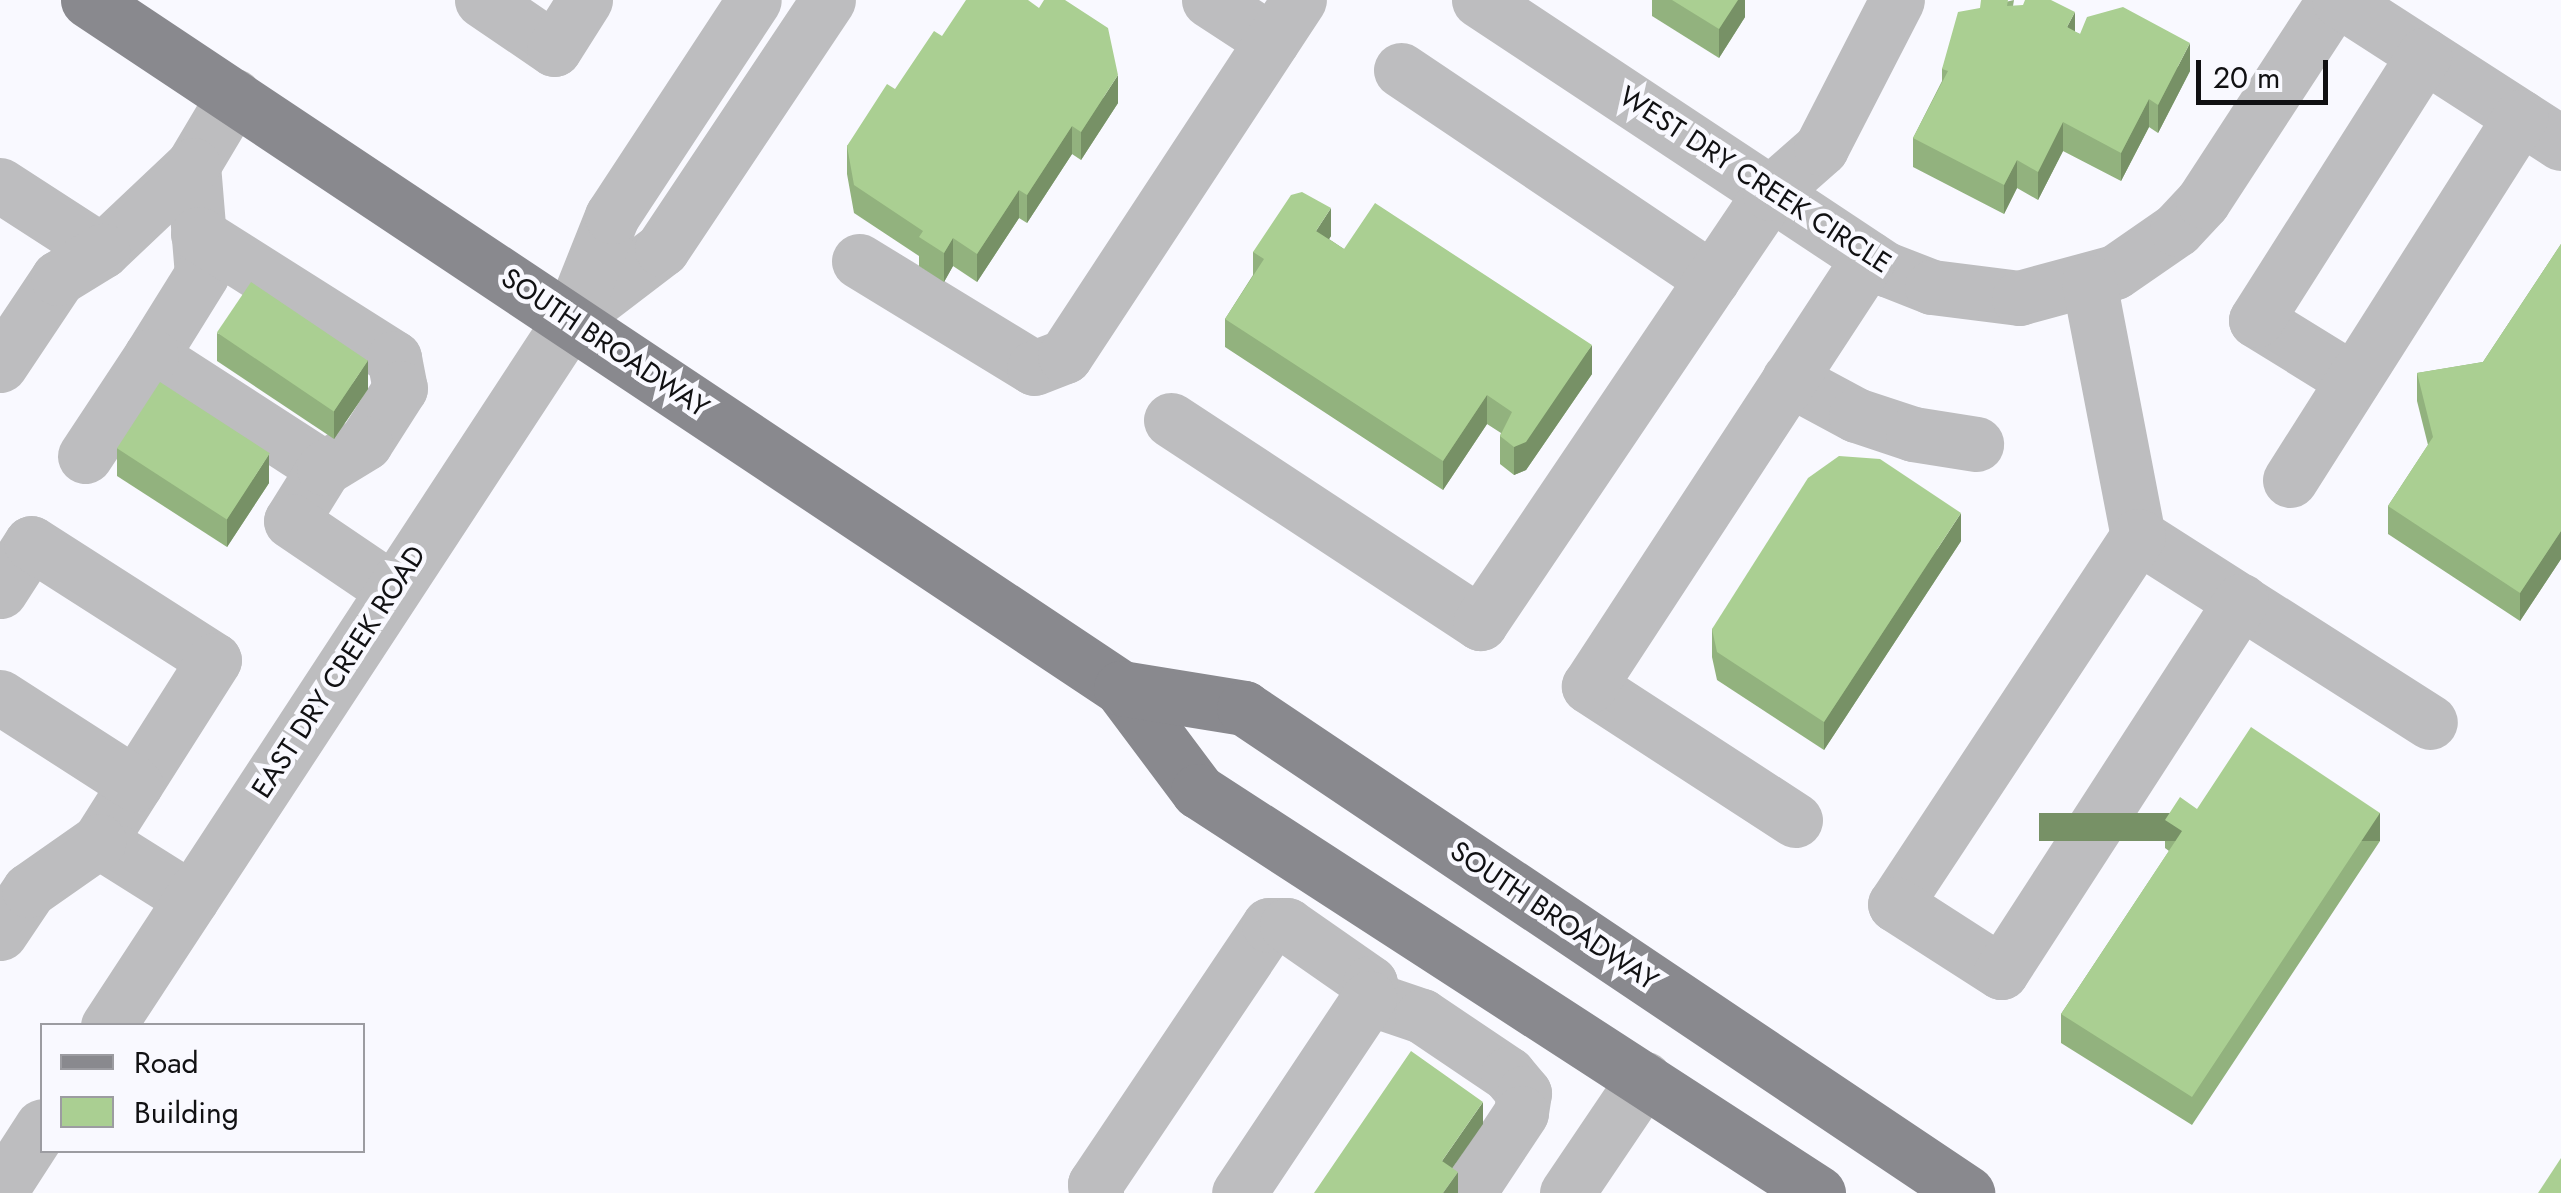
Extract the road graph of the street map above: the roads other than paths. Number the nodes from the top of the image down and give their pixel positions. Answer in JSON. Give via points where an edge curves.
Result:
{"nodes":[{"id":1,"x":88,"y":0,"type":"edge"},
{"id":2,"x":585,"y":0,"type":"edge"},
{"id":3,"x":754,"y":0,"type":"edge"},
{"id":4,"x":828,"y":0,"type":"edge"},
{"id":5,"x":1209,"y":0,"type":"edge"},
{"id":6,"x":1897,"y":0,"type":"edge"},
{"id":7,"x":2336,"y":0,"type":"edge"},
{"id":8,"x":1484,"y":1,"type":"edge"},
{"id":9,"x":493,"y":3,"type":"edge"},
{"id":10,"x":1286,"y":21,"type":"edge"},
{"id":11,"x":2424,"y":55,"type":"junction"},
{"id":12,"x":1401,"y":70,"type":"dead end"},
{"id":13,"x":234,"y":96,"type":"junction"},
{"id":14,"x":2541,"y":130,"type":"edge"},
{"id":15,"x":193,"y":165,"type":"junction"},
{"id":16,"x":0,"y":185,"type":"edge"},
{"id":17,"x":1770,"y":193,"type":"junction"},
{"id":18,"x":198,"y":234,"type":"junction"},
{"id":19,"x":102,"y":252,"type":"junction"},
{"id":20,"x":1869,"y":258,"type":"junction"},
{"id":21,"x":859,"y":260,"type":"dead end"},
{"id":22,"x":1712,"y":279,"type":"junction"},
{"id":23,"x":2089,"y":282,"type":"junction"},
{"id":24,"x":571,"y":319,"type":"junction"},
{"id":25,"x":150,"y":356,"type":"junction"},
{"id":26,"x":0,"y":366,"type":"edge"},
{"id":27,"x":1789,"y":379,"type":"junction"},
{"id":28,"x":2353,"y":380,"type":"junction"},
{"id":29,"x":1171,"y":420,"type":"dead end"},
{"id":30,"x":1976,"y":444,"type":"dead end"},
{"id":31,"x":85,"y":456,"type":"dead end"},
{"id":32,"x":324,"y":468,"type":"junction"},
{"id":33,"x":2290,"y":480,"type":"dead end"},
{"id":34,"x":2138,"y":536,"type":"junction"},
{"id":35,"x":394,"y":590,"type":"junction"},
{"id":36,"x":0,"y":591,"type":"edge"},
{"id":37,"x":2241,"y":601,"type":"junction"},
{"id":38,"x":1121,"y":688,"type":"junction"},
{"id":39,"x":0,"y":697,"type":"edge"},
{"id":40,"x":2430,"y":722,"type":"dead end"},
{"id":41,"x":135,"y":784,"type":"junction"},
{"id":42,"x":1795,"y":820,"type":"dead end"},
{"id":43,"x":99,"y":841,"type":"junction"},
{"id":44,"x":191,"y":899,"type":"junction"},
{"id":45,"x":0,"y":933,"type":"edge"},
{"id":46,"x":1369,"y":998,"type":"junction"},
{"id":47,"x":110,"y":1023,"type":"edge"},
{"id":48,"x":1644,"y":1078,"type":"junction"},
{"id":49,"x":40,"y":1129,"type":"edge"},
{"id":50,"x":0,"y":1190,"type":"edge"},
{"id":51,"x":1096,"y":1193,"type":"edge"},
{"id":52,"x":1240,"y":1193,"type":"edge"},
{"id":53,"x":1468,"y":1193,"type":"edge"},
{"id":54,"x":1566,"y":1193,"type":"edge"},
{"id":55,"x":1818,"y":1193,"type":"edge"},
{"id":56,"x":1967,"y":1193,"type":"edge"}],
"edges":[{"from":1,"to":13,"type":"main road","name":"SOUTH BROADWAY"},
{"from":2,"to":9,"type":"street","via":[[554,48]]},
{"from":3,"to":24,"type":"street","via":[[612,216]]},
{"from":4,"to":24,"type":"street","via":[[662,249]]},
{"from":5,"to":10,"type":"street"},
{"from":6,"to":17,"type":"street","via":[[1821,148]]},
{"from":7,"to":11,"type":"street"},
{"from":7,"to":23,"type":"street","name":"WEST DRY CREEK CIRCLE","via":[[2203,200],[2150,252]]},
{"from":8,"to":17,"type":"street","name":"WEST DRY CREEK CIRCLE"},
{"from":10,"to":21,"type":"street","via":[[1065,356],[1034,368]]},
{"from":11,"to":14,"type":"street"},
{"from":11,"to":28,"type":"street","via":[[2256,320]]},
{"from":12,"to":22,"type":"street"},
{"from":13,"to":15,"type":"street"},
{"from":13,"to":24,"type":"main road","name":"SOUTH BROADWAY"},
{"from":14,"to":28,"type":"street"},
{"from":15,"to":18,"type":"street"},
{"from":15,"to":19,"type":"street"},
{"from":16,"to":19,"type":"street"},
{"from":17,"to":20,"type":"street","name":"WEST DRY CREEK CIRCLE"},
{"from":17,"to":22,"type":"street"},
{"from":18,"to":25,"type":"street","via":[[202,274]]},
{"from":18,"to":32,"type":"street","via":[[394,358],[400,388],[374,429],[365,443]]},
{"from":19,"to":26,"type":"street","via":[[58,278]]},
{"from":20,"to":23,"type":"street","name":"WEST DRY CREEK CIRCLE","via":[[1932,287],[1974,296],[2018,298]]},
{"from":20,"to":27,"type":"street"},
{"from":22,"to":29,"type":"street","via":[[1480,623]]},
{"from":23,"to":34,"type":"street"},
{"from":24,"to":35,"type":"street","name":"EAST DRY CREEK ROAD"},
{"from":24,"to":38,"type":"main road","name":"SOUTH BROADWAY"},
{"from":25,"to":31,"type":"street"},
{"from":25,"to":32,"type":"street"},
{"from":27,"to":30,"type":"street","via":[[1856,415],[1913,434]]},
{"from":27,"to":42,"type":"street","via":[[1589,686]]},
{"from":28,"to":33,"type":"street"},
{"from":32,"to":35,"type":"street","via":[[279,540]]},
{"from":34,"to":37,"type":"street"},
{"from":34,"to":37,"type":"street","via":[[1895,904],[2001,972]]},
{"from":35,"to":44,"type":"street","name":"EAST DRY CREEK ROAD"},
{"from":36,"to":41,"type":"street","via":[[31,543],[214,660]]},
{"from":37,"to":40,"type":"street"},
{"from":38,"to":48,"type":"main road","name":"SOUTH BROADWAY","via":[[1198,791]]},
{"from":38,"to":56,"type":"main road","name":"SOUTH BROADWAY","via":[[1244,708]]},
{"from":39,"to":41,"type":"street"},
{"from":41,"to":43,"type":"street"},
{"from":43,"to":44,"type":"street"},
{"from":43,"to":45,"type":"street","via":[[29,890]]},
{"from":44,"to":47,"type":"street","name":"EAST DRY CREEK ROAD"},
{"from":46,"to":51,"type":"street","via":[[1370,984],[1287,925],[1269,925],[1095,1184]]},
{"from":46,"to":52,"type":"street"},
{"from":46,"to":53,"type":"street","via":[[1422,1016],[1508,1074],[1524,1094],[1521,1113]]},
{"from":48,"to":54,"type":"street"},
{"from":48,"to":55,"type":"main road","name":"SOUTH BROADWAY"},
{"from":49,"to":50,"type":"street"}]}
